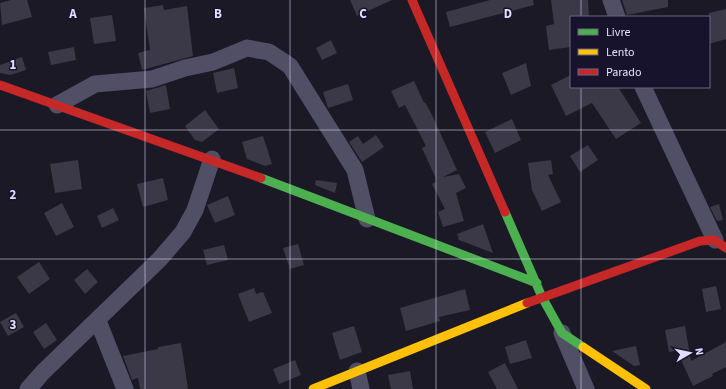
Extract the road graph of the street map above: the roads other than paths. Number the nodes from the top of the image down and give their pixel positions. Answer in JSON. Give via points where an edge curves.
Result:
{"nodes":[{"id":1,"x":412,"y":0,"type":"edge"},
{"id":2,"x":611,"y":0,"type":"edge"},
{"id":3,"x":617,"y":16,"type":"edge"},
{"id":4,"x":0,"y":85,"type":"edge"},
{"id":5,"x":643,"y":88,"type":"edge"},
{"id":6,"x":57,"y":105,"type":"junction"},
{"id":7,"x":212,"y":159,"type":"junction"},
{"id":8,"x":367,"y":219,"type":"junction"},
{"id":9,"x":720,"y":244,"type":"edge"},
{"id":10,"x":537,"y":283,"type":"junction"},
{"id":11,"x":542,"y":297,"type":"junction"},
{"id":12,"x":98,"y":321,"type":"junction"},
{"id":13,"x":562,"y":333,"type":"junction"},
{"id":14,"x":357,"y":371,"type":"junction"},
{"id":15,"x":28,"y":389,"type":"edge"},
{"id":16,"x":125,"y":389,"type":"edge"},
{"id":17,"x":313,"y":389,"type":"edge"},
{"id":18,"x":361,"y":389,"type":"edge"},
{"id":19,"x":586,"y":389,"type":"edge"},
{"id":20,"x":646,"y":389,"type":"edge"}],
"edges":[{"from":1,"to":10,"type":"street"},
{"from":2,"to":3,"type":"street"},
{"from":4,"to":6,"type":"street"},
{"from":5,"to":9,"type":"street"},
{"from":6,"to":7,"type":"street"},
{"from":6,"to":8,"type":"street","via":[[95,84],[152,79],[213,62],[247,48],[268,52],[290,66],[355,170]]},
{"from":7,"to":8,"type":"street"},
{"from":7,"to":12,"type":"street","via":[[195,210],[183,232]]},
{"from":8,"to":10,"type":"street"},
{"from":9,"to":11,"type":"street","via":[[700,241]]},
{"from":10,"to":11,"type":"street"},
{"from":11,"to":13,"type":"street"},
{"from":11,"to":14,"type":"street"},
{"from":12,"to":15,"type":"street"},
{"from":12,"to":16,"type":"street"},
{"from":13,"to":19,"type":"street"},
{"from":13,"to":20,"type":"street"},
{"from":14,"to":17,"type":"street"},
{"from":14,"to":18,"type":"street"}]}
